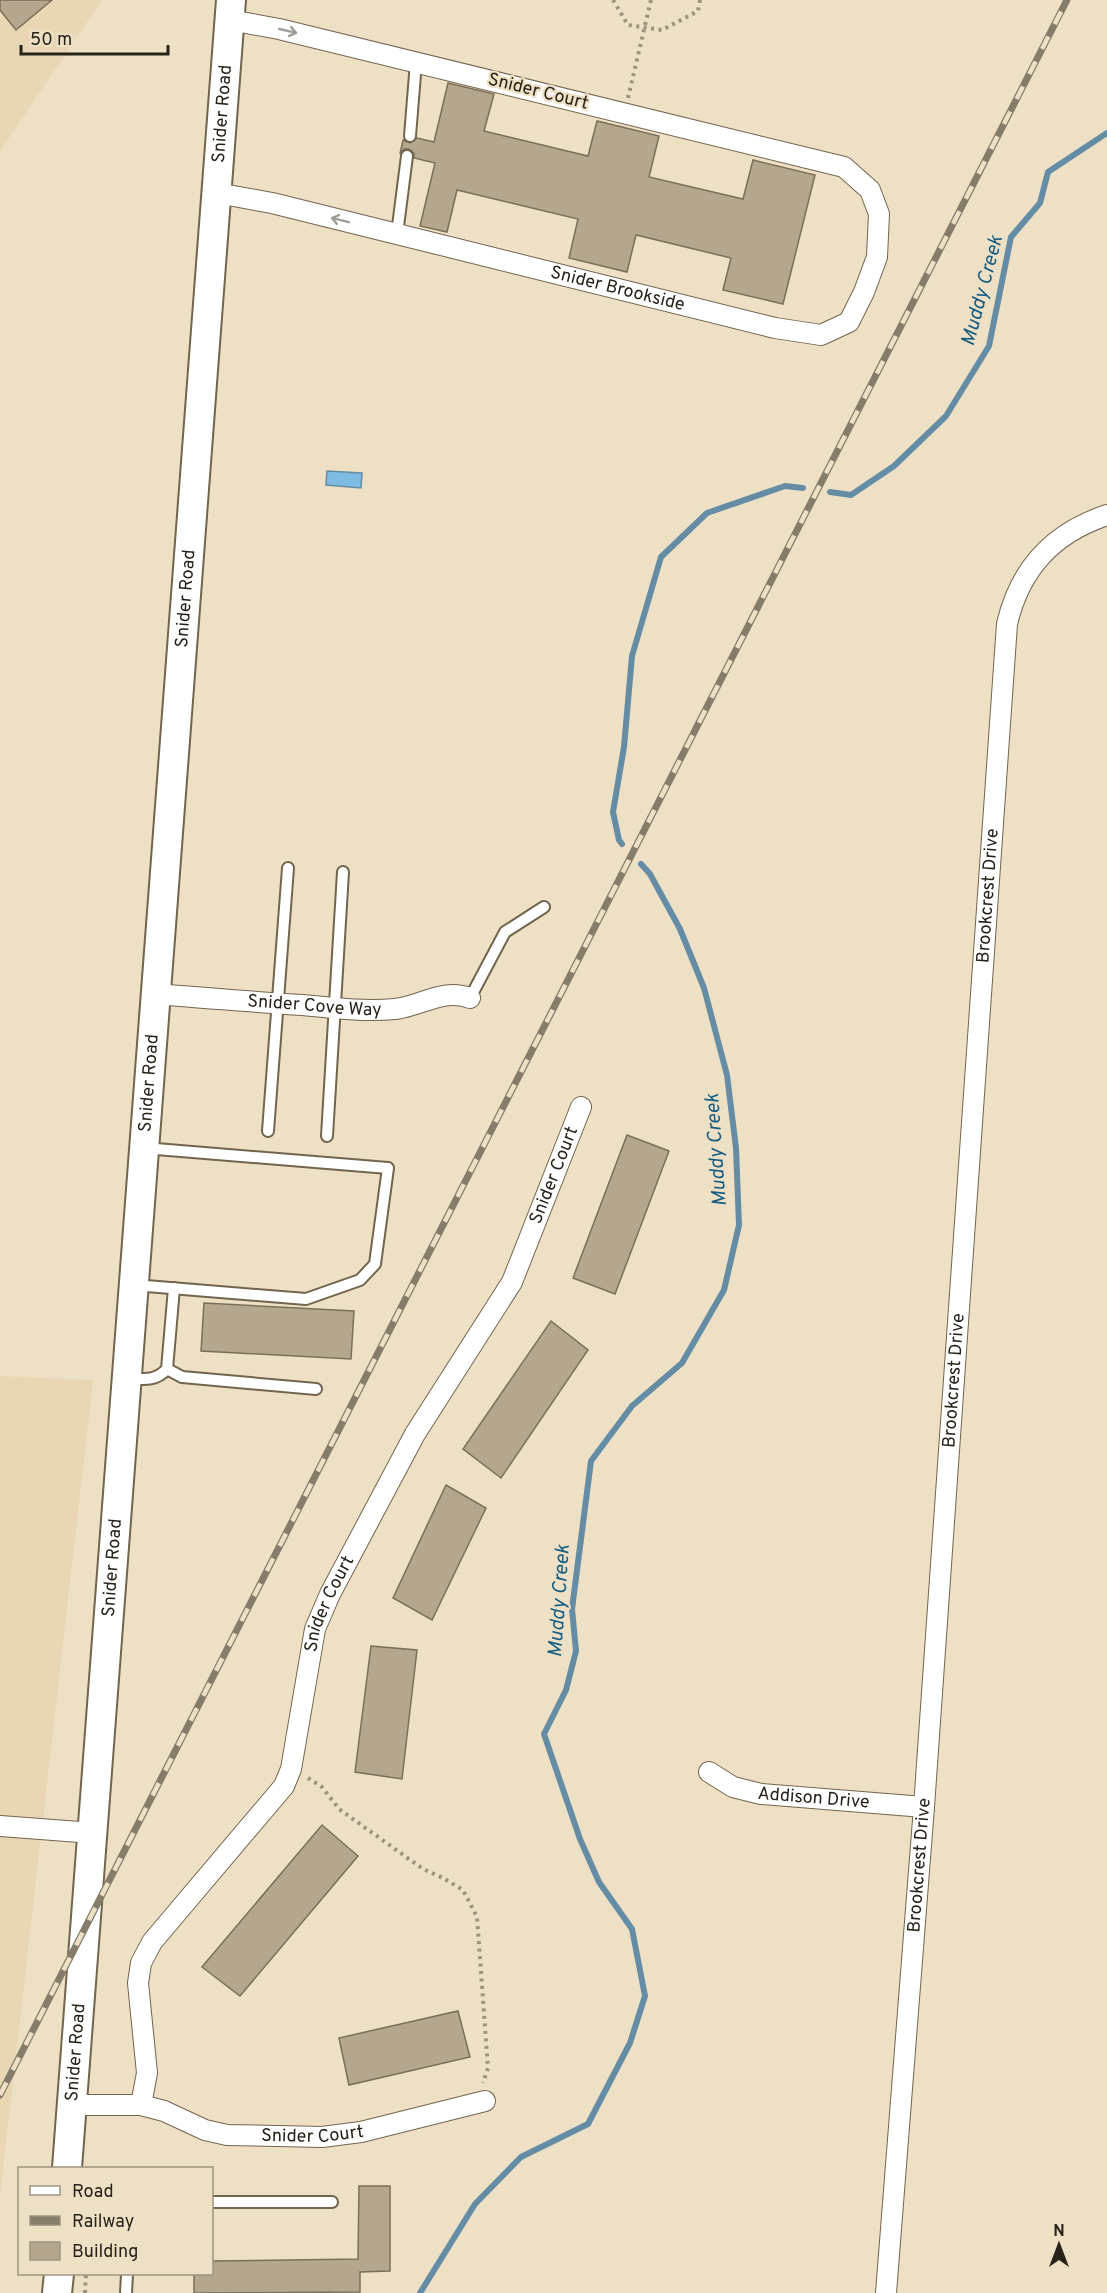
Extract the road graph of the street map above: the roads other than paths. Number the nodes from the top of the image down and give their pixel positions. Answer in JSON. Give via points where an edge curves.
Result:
{"nodes":[{"id":1,"x":231,"y":10,"type":"edge"},
{"id":2,"x":416,"y":62,"type":"junction"},
{"id":3,"x":410,"y":136,"type":"dead end"},
{"id":4,"x":407,"y":156,"type":"dead end"},
{"id":5,"x":844,"y":167,"type":"joint"},
{"id":6,"x":217,"y":193,"type":"junction"},
{"id":7,"x":397,"y":234,"type":"junction"},
{"id":8,"x":1107,"y":515,"type":"edge"},
{"id":9,"x":288,"y":868,"type":"dead end"},
{"id":10,"x":343,"y":872,"type":"dead end"},
{"id":11,"x":544,"y":907,"type":"dead end"},
{"id":12,"x":156,"y":994,"type":"junction"},
{"id":13,"x":470,"y":998,"type":"joint"},
{"id":14,"x":279,"y":1004,"type":"junction"},
{"id":15,"x":336,"y":1008,"type":"junction"},
{"id":16,"x":581,"y":1107,"type":"dead end"},
{"id":17,"x":268,"y":1131,"type":"dead end"},
{"id":18,"x":327,"y":1136,"type":"dead end"},
{"id":19,"x":144,"y":1148,"type":"junction"},
{"id":20,"x":134,"y":1285,"type":"junction"},
{"id":21,"x":174,"y":1288,"type":"junction"},
{"id":22,"x":167,"y":1369,"type":"junction"},
{"id":23,"x":127,"y":1378,"type":"junction"},
{"id":24,"x":316,"y":1389,"type":"dead end"},
{"id":25,"x":709,"y":1772,"type":"dead end"},
{"id":26,"x":924,"y":1807,"type":"junction"},
{"id":27,"x":0,"y":1826,"type":"edge"},
{"id":28,"x":93,"y":1833,"type":"junction"},
{"id":29,"x":485,"y":2101,"type":"road end"},
{"id":30,"x":72,"y":2105,"type":"junction"},
{"id":31,"x":141,"y":2105,"type":"junction"},
{"id":32,"x":67,"y":2167,"type":"edge"},
{"id":33,"x":213,"y":2202,"type":"edge"},
{"id":34,"x":332,"y":2202,"type":"dead end"},
{"id":35,"x":59,"y":2275,"type":"edge"},
{"id":36,"x":127,"y":2275,"type":"edge"},
{"id":37,"x":57,"y":2293,"type":"edge"},
{"id":38,"x":126,"y":2293,"type":"edge"},
{"id":39,"x":886,"y":2293,"type":"edge"}],
"edges":[{"from":1,"to":2,"type":"street","name":"Snider Court","one_way":true,"via":[[279,29]]},
{"from":1,"to":6,"type":"street","name":"Snider Road"},
{"from":2,"to":3,"type":"lane"},
{"from":2,"to":5,"type":"street","name":"Snider Court"},
{"from":4,"to":7,"type":"lane"},
{"from":5,"to":7,"type":"street","name":"Snider Brookside","via":[[870,190],[879,214],[877,257],[849,322],[821,335],[775,328]]},
{"from":7,"to":6,"type":"street","name":"Snider Brookside","one_way":true},
{"from":6,"to":12,"type":"street","name":"Snider Road"},
{"from":8,"to":26,"type":"street","name":"Brookcrest Drive","via":[[1083,523],[1043,553],[1022,582],[1007,624]]},
{"from":9,"to":14,"type":"lane"},
{"from":10,"to":15,"type":"lane"},
{"from":11,"to":13,"type":"lane","via":[[505,932]]},
{"from":12,"to":14,"type":"street","name":"Snider Cove Way"},
{"from":12,"to":19,"type":"street","name":"Snider Road"},
{"from":13,"to":15,"type":"street","name":"Snider Cove Way","via":[[451,993],[398,1009]]},
{"from":14,"to":15,"type":"street","name":"Snider Cove Way"},
{"from":14,"to":17,"type":"lane"},
{"from":15,"to":18,"type":"lane"},
{"from":16,"to":31,"type":"street","name":"Snider Court","via":[[512,1282],[415,1434],[330,1594],[315,1629],[291,1769],[284,1786],[152,1942],[141,1963],[138,1983],[147,2073]]},
{"from":19,"to":20,"type":"street","name":"Snider Road"},
{"from":19,"to":21,"type":"lane","via":[[388,1168],[375,1264],[360,1280],[306,1299]]},
{"from":20,"to":21,"type":"lane"},
{"from":20,"to":23,"type":"street","name":"Snider Road"},
{"from":21,"to":22,"type":"lane"},
{"from":22,"to":23,"type":"lane","via":[[150,1380]]},
{"from":22,"to":24,"type":"lane","via":[[182,1377]]},
{"from":23,"to":28,"type":"street","name":"Snider Road"},
{"from":25,"to":26,"type":"street","name":"Addison Drive","via":[[733,1787],[761,1794]]},
{"from":26,"to":39,"type":"street","name":"Brookcrest Drive"},
{"from":27,"to":28,"type":"street"},
{"from":28,"to":30,"type":"street","name":"Snider Road"},
{"from":29,"to":31,"type":"street","name":"Snider Court","via":[[361,2132],[322,2137],[227,2135]]},
{"from":30,"to":31,"type":"street","name":"Snider Court"},
{"from":30,"to":32,"type":"street","name":"Snider Road"},
{"from":33,"to":34,"type":"lane"},
{"from":35,"to":37,"type":"street"},
{"from":36,"to":38,"type":"lane"}]}
